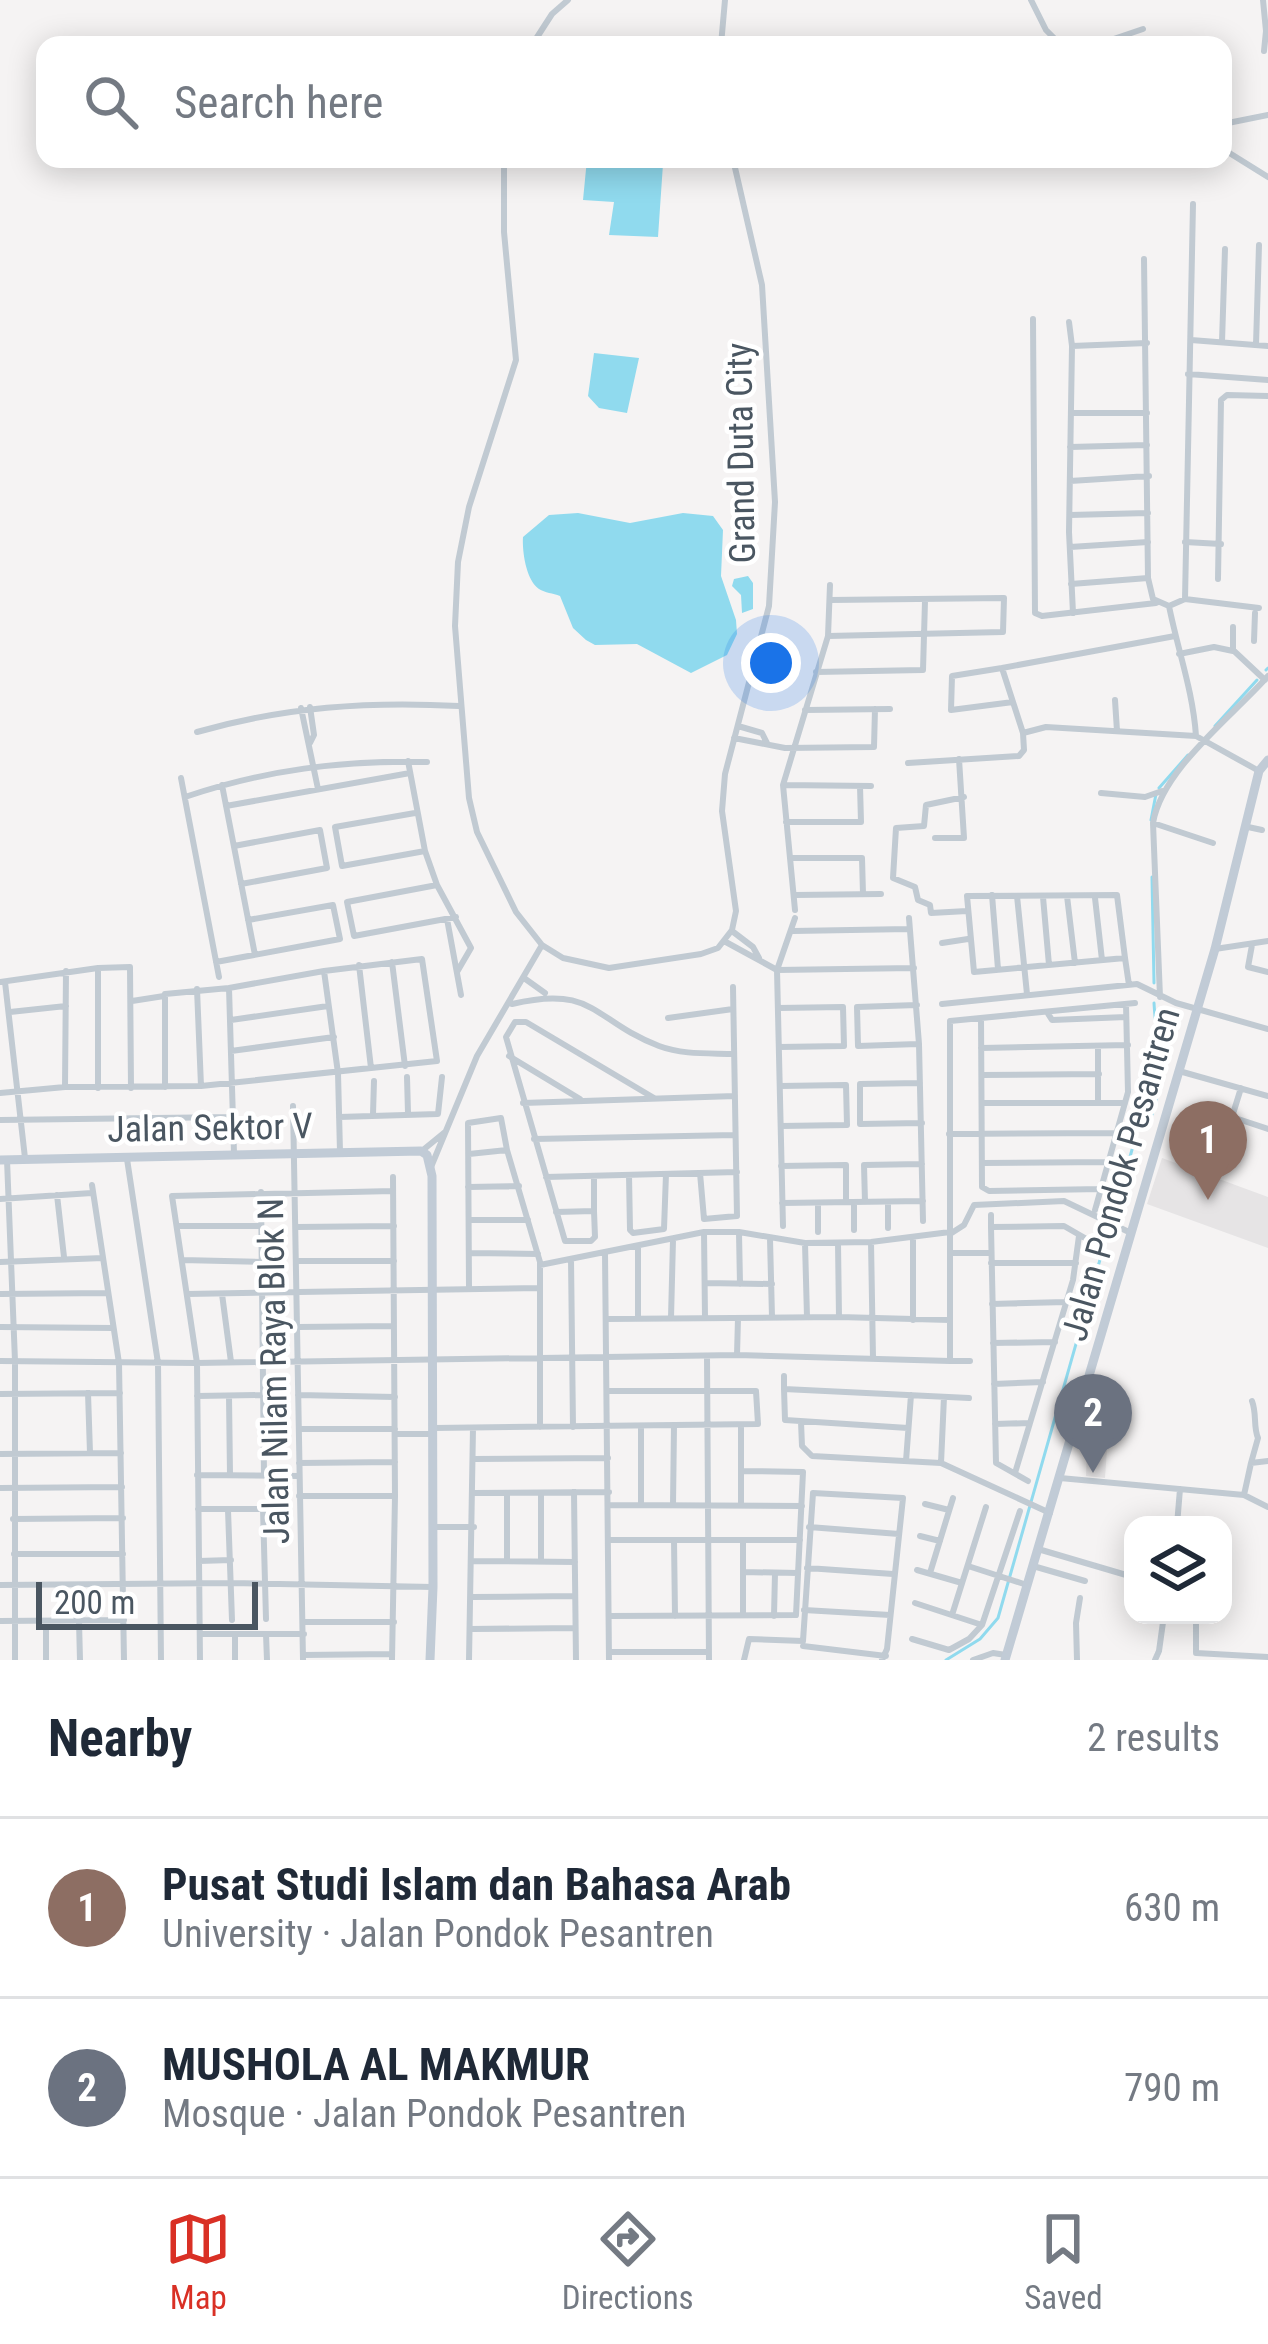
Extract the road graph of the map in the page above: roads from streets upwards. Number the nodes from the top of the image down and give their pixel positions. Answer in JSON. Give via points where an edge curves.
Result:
{"nodes":[{"id":1,"x":568,"y":0,"type":"edge"},
{"id":2,"x":716,"y":0,"type":"edge"},
{"id":3,"x":725,"y":0,"type":"edge"},
{"id":4,"x":1031,"y":0,"type":"edge"},
{"id":5,"x":1263,"y":0,"type":"edge"},
{"id":6,"x":723,"y":11,"type":"junction"},
{"id":7,"x":1143,"y":29,"type":"dead end"},
{"id":8,"x":538,"y":36,"type":"edge"},
{"id":9,"x":722,"y":36,"type":"edge"},
{"id":10,"x":1052,"y":36,"type":"edge"},
{"id":11,"x":1122,"y":36,"type":"edge"},
{"id":12,"x":1264,"y":51,"type":"dead end"},
{"id":13,"x":1268,"y":115,"type":"edge"},
{"id":14,"x":1232,"y":122,"type":"edge"},
{"id":15,"x":1232,"y":155,"type":"edge"},
{"id":16,"x":504,"y":168,"type":"edge"},
{"id":17,"x":735,"y":168,"type":"edge"},
{"id":18,"x":1268,"y":177,"type":"edge"},
{"id":19,"x":1193,"y":204,"type":"dead end"},
{"id":20,"x":1259,"y":245,"type":"dead end"},
{"id":21,"x":1225,"y":249,"type":"dead end"},
{"id":22,"x":1144,"y":260,"type":"dead end"},
{"id":23,"x":1033,"y":319,"type":"dead end"},
{"id":24,"x":1069,"y":322,"type":"dead end"},
{"id":25,"x":1191,"y":340,"type":"junction"},
{"id":26,"x":1222,"y":341,"type":"junction"},
{"id":27,"x":1147,"y":344,"type":"junction"},
{"id":28,"x":1256,"y":345,"type":"junction"},
{"id":29,"x":1072,"y":346,"type":"junction"},
{"id":30,"x":1268,"y":346,"type":"edge"},
{"id":31,"x":1188,"y":374,"type":"junction"},
{"id":32,"x":1268,"y":380,"type":"edge"},
{"id":33,"x":1268,"y":396,"type":"edge"},
{"id":34,"x":1072,"y":413,"type":"junction"},
{"id":35,"x":1147,"y":413,"type":"junction"},
{"id":36,"x":1147,"y":445,"type":"junction"},
{"id":37,"x":1070,"y":448,"type":"junction"},
{"id":38,"x":1148,"y":476,"type":"junction"},
{"id":39,"x":1070,"y":481,"type":"junction"},
{"id":40,"x":1148,"y":513,"type":"junction"},
{"id":41,"x":1070,"y":515,"type":"junction"},
{"id":42,"x":1148,"y":542,"type":"junction"},
{"id":43,"x":1184,"y":542,"type":"junction"},
{"id":44,"x":1221,"y":544,"type":"junction"},
{"id":45,"x":1070,"y":547,"type":"junction"},
{"id":46,"x":1148,"y":578,"type":"junction"},
{"id":47,"x":1218,"y":579,"type":"dead end"},
{"id":48,"x":1071,"y":584,"type":"junction"},
{"id":49,"x":830,"y":585,"type":"dead end"},
{"id":50,"x":925,"y":599,"type":"junction"},
{"id":51,"x":1185,"y":599,"type":"junction"},
{"id":52,"x":830,"y":600,"type":"junction"},
{"id":53,"x":1159,"y":602,"type":"junction"},
{"id":54,"x":1169,"y":606,"type":"junction"},
{"id":55,"x":1073,"y":614,"type":"junction"},
{"id":56,"x":1233,"y":627,"type":"dead end"},
{"id":57,"x":1255,"y":627,"type":"junction"},
{"id":58,"x":1265,"y":628,"type":"edge"},
{"id":59,"x":828,"y":636,"type":"junction"},
{"id":60,"x":924,"y":636,"type":"junction"},
{"id":61,"x":1175,"y":636,"type":"junction"},
{"id":62,"x":1254,"y":641,"type":"dead end"},
{"id":63,"x":1233,"y":651,"type":"junction"},
{"id":64,"x":1179,"y":654,"type":"junction"},
{"id":65,"x":1002,"y":668,"type":"junction"},
{"id":66,"x":816,"y":672,"type":"junction"},
{"id":67,"x":1267,"y":678,"type":"edge"},
{"id":68,"x":1115,"y":700,"type":"dead end"},
{"id":69,"x":1013,"y":702,"type":"junction"},
{"id":70,"x":459,"y":706,"type":"junction"},
{"id":71,"x":306,"y":707,"type":"junction"},
{"id":72,"x":875,"y":709,"type":"junction"},
{"id":73,"x":890,"y":709,"type":"dead end"},
{"id":74,"x":805,"y":710,"type":"junction"},
{"id":75,"x":738,"y":726,"type":"junction"},
{"id":76,"x":1117,"y":731,"type":"junction"},
{"id":77,"x":197,"y":732,"type":"dead end"},
{"id":78,"x":1024,"y":733,"type":"junction"},
{"id":79,"x":734,"y":738,"type":"junction"},
{"id":80,"x":1200,"y":740,"type":"junction"},
{"id":81,"x":767,"y":743,"type":"junction"},
{"id":82,"x":793,"y":748,"type":"junction"},
{"id":83,"x":959,"y":759,"type":"junction"},
{"id":84,"x":1268,"y":760,"type":"edge"},
{"id":85,"x":408,"y":761,"type":"junction"},
{"id":86,"x":427,"y":762,"type":"dead end"},
{"id":87,"x":908,"y":764,"type":"dead end"},
{"id":88,"x":313,"y":765,"type":"junction"},
{"id":89,"x":1258,"y":771,"type":"junction"},
{"id":90,"x":410,"y":773,"type":"junction"},
{"id":91,"x":181,"y":778,"type":"dead end"},
{"id":92,"x":222,"y":784,"type":"junction"},
{"id":93,"x":784,"y":785,"type":"junction"},
{"id":94,"x":860,"y":786,"type":"junction"},
{"id":95,"x":871,"y":786,"type":"dead end"},
{"id":96,"x":318,"y":789,"type":"junction"},
{"id":97,"x":1163,"y":791,"type":"junction"},
{"id":98,"x":1101,"y":793,"type":"dead end"},
{"id":99,"x":964,"y":796,"type":"junction"},
{"id":100,"x":185,"y":797,"type":"junction"},
{"id":101,"x":226,"y":806,"type":"junction"},
{"id":102,"x":415,"y":813,"type":"junction"},
{"id":103,"x":785,"y":822,"type":"junction"},
{"id":104,"x":1153,"y":823,"type":"junction"},
{"id":105,"x":1248,"y":827,"type":"junction"},
{"id":106,"x":1262,"y":830,"type":"dead end"},
{"id":107,"x":935,"y":838,"type":"dead end"},
{"id":108,"x":1213,"y":843,"type":"dead end"},
{"id":109,"x":234,"y":846,"type":"junction"},
{"id":110,"x":425,"y":851,"type":"junction"},
{"id":111,"x":790,"y":858,"type":"junction"},
{"id":112,"x":241,"y":884,"type":"junction"},
{"id":113,"x":437,"y":885,"type":"junction"},
{"id":114,"x":863,"y":894,"type":"junction"},
{"id":115,"x":881,"y":894,"type":"dead end"},
{"id":116,"x":795,"y":895,"type":"junction"},
{"id":117,"x":992,"y":895,"type":"junction"},
{"id":118,"x":1016,"y":896,"type":"junction"},
{"id":119,"x":1043,"y":896,"type":"junction"},
{"id":120,"x":1067,"y":896,"type":"junction"},
{"id":121,"x":1095,"y":897,"type":"junction"},
{"id":122,"x":967,"y":911,"type":"junction"},
{"id":123,"x":452,"y":918,"type":"junction"},
{"id":124,"x":909,"y":918,"type":"dead end"},
{"id":125,"x":248,"y":920,"type":"junction"},
{"id":126,"x":910,"y":929,"type":"junction"},
{"id":127,"x":732,"y":931,"type":"junction"},
{"id":128,"x":793,"y":931,"type":"junction"},
{"id":129,"x":969,"y":939,"type":"junction"},
{"id":130,"x":724,"y":941,"type":"junction"},
{"id":131,"x":1268,"y":941,"type":"edge"},
{"id":132,"x":942,"y":944,"type":"dead end"},
{"id":133,"x":542,"y":945,"type":"junction"},
{"id":134,"x":1252,"y":945,"type":"junction"},
{"id":135,"x":1215,"y":949,"type":"junction"},
{"id":136,"x":255,"y":955,"type":"junction"},
{"id":137,"x":759,"y":958,"type":"junction"},
{"id":138,"x":1125,"y":958,"type":"junction"},
{"id":139,"x":1102,"y":961,"type":"junction"},
{"id":140,"x":216,"y":962,"type":"junction"},
{"id":141,"x":392,"y":962,"type":"junction"},
{"id":142,"x":1075,"y":963,"type":"junction"},
{"id":143,"x":358,"y":965,"type":"junction"},
{"id":144,"x":1049,"y":965,"type":"junction"},
{"id":145,"x":98,"y":968,"type":"junction"},
{"id":146,"x":914,"y":968,"type":"junction"},
{"id":147,"x":1024,"y":968,"type":"junction"},
{"id":148,"x":66,"y":970,"type":"junction"},
{"id":149,"x":777,"y":970,"type":"junction"},
{"id":150,"x":998,"y":970,"type":"junction"},
{"id":151,"x":325,"y":971,"type":"junction"},
{"id":152,"x":457,"y":972,"type":"junction"},
{"id":153,"x":1268,"y":973,"type":"edge"},
{"id":154,"x":219,"y":977,"type":"dead end"},
{"id":155,"x":524,"y":978,"type":"junction"},
{"id":156,"x":3,"y":982,"type":"edge"},
{"id":157,"x":1129,"y":985,"type":"junction"},
{"id":158,"x":733,"y":987,"type":"dead end"},
{"id":159,"x":229,"y":988,"type":"junction"},
{"id":160,"x":197,"y":989,"type":"junction"},
{"id":161,"x":461,"y":995,"type":"dead end"},
{"id":162,"x":548,"y":995,"type":"junction"},
{"id":163,"x":1027,"y":995,"type":"junction"},
{"id":164,"x":164,"y":996,"type":"junction"},
{"id":165,"x":1160,"y":997,"type":"junction"},
{"id":166,"x":132,"y":1001,"type":"junction"},
{"id":167,"x":509,"y":1004,"type":"junction"},
{"id":168,"x":942,"y":1004,"type":"dead end"},
{"id":169,"x":330,"y":1005,"type":"junction"},
{"id":170,"x":917,"y":1005,"type":"junction"},
{"id":171,"x":67,"y":1006,"type":"junction"},
{"id":172,"x":778,"y":1008,"type":"junction"},
{"id":173,"x":733,"y":1009,"type":"junction"},
{"id":174,"x":1196,"y":1010,"type":"junction"},
{"id":175,"x":10,"y":1012,"type":"junction"},
{"id":176,"x":1047,"y":1012,"type":"junction"},
{"id":177,"x":1126,"y":1017,"type":"junction"},
{"id":178,"x":668,"y":1018,"type":"dead end"},
{"id":179,"x":981,"y":1018,"type":"junction"},
{"id":180,"x":231,"y":1020,"type":"junction"},
{"id":181,"x":1268,"y":1028,"type":"edge"},
{"id":182,"x":334,"y":1037,"type":"junction"},
{"id":183,"x":919,"y":1044,"type":"junction"},
{"id":184,"x":1128,"y":1045,"type":"junction"},
{"id":185,"x":779,"y":1047,"type":"junction"},
{"id":186,"x":1098,"y":1047,"type":"junction"},
{"id":187,"x":981,"y":1048,"type":"junction"},
{"id":188,"x":231,"y":1051,"type":"junction"},
{"id":189,"x":734,"y":1054,"type":"junction"},
{"id":190,"x":509,"y":1055,"type":"junction"},
{"id":191,"x":405,"y":1066,"type":"junction"},
{"id":192,"x":371,"y":1070,"type":"junction"},
{"id":193,"x":1179,"y":1071,"type":"junction"},
{"id":194,"x":338,"y":1073,"type":"junction"},
{"id":195,"x":1099,"y":1074,"type":"junction"},
{"id":196,"x":982,"y":1076,"type":"junction"},
{"id":197,"x":407,"y":1078,"type":"dead end"},
{"id":198,"x":442,"y":1078,"type":"dead end"},
{"id":199,"x":374,"y":1081,"type":"dead end"},
{"id":200,"x":920,"y":1083,"type":"junction"},
{"id":201,"x":201,"y":1086,"type":"junction"},
{"id":202,"x":780,"y":1086,"type":"junction"},
{"id":203,"x":64,"y":1087,"type":"junction"},
{"id":204,"x":165,"y":1087,"type":"junction"},
{"id":205,"x":1242,"y":1087,"type":"junction"},
{"id":206,"x":98,"y":1088,"type":"junction"},
{"id":207,"x":131,"y":1088,"type":"junction"},
{"id":208,"x":232,"y":1088,"type":"junction"},
{"id":209,"x":0,"y":1094,"type":"edge"},
{"id":210,"x":20,"y":1095,"type":"junction"},
{"id":211,"x":735,"y":1096,"type":"junction"},
{"id":212,"x":1268,"y":1096,"type":"edge"},
{"id":213,"x":654,"y":1098,"type":"junction"},
{"id":214,"x":583,"y":1101,"type":"junction"},
{"id":215,"x":524,"y":1103,"type":"junction"},
{"id":216,"x":982,"y":1103,"type":"junction"},
{"id":217,"x":1098,"y":1103,"type":"junction"},
{"id":218,"x":1125,"y":1103,"type":"junction"},
{"id":219,"x":293,"y":1106,"type":"dead end"},
{"id":220,"x":408,"y":1114,"type":"junction"},
{"id":221,"x":373,"y":1115,"type":"junction"},
{"id":222,"x":233,"y":1117,"type":"junction"},
{"id":223,"x":339,"y":1117,"type":"junction"},
{"id":224,"x":23,"y":1118,"type":"junction"},
{"id":225,"x":0,"y":1120,"type":"edge"},
{"id":226,"x":922,"y":1123,"type":"junction"},
{"id":227,"x":781,"y":1126,"type":"junction"},
{"id":228,"x":1268,"y":1129,"type":"edge"},
{"id":229,"x":448,"y":1130,"type":"junction"},
{"id":230,"x":1117,"y":1132,"type":"junction"},
{"id":231,"x":949,"y":1133,"type":"junction"},
{"id":232,"x":982,"y":1134,"type":"junction"},
{"id":233,"x":736,"y":1136,"type":"junction"},
{"id":234,"x":534,"y":1139,"type":"junction"},
{"id":235,"x":507,"y":1150,"type":"junction"},
{"id":236,"x":421,"y":1151,"type":"junction"},
{"id":237,"x":340,"y":1152,"type":"junction"},
{"id":238,"x":296,"y":1153,"type":"junction"},
{"id":239,"x":234,"y":1154,"type":"junction"},
{"id":240,"x":470,"y":1154,"type":"junction"},
{"id":241,"x":126,"y":1156,"type":"junction"},
{"id":242,"x":25,"y":1158,"type":"junction"},
{"id":243,"x":3,"y":1159,"type":"edge"},
{"id":244,"x":983,"y":1162,"type":"junction"},
{"id":245,"x":1108,"y":1162,"type":"junction"},
{"id":246,"x":922,"y":1164,"type":"junction"},
{"id":247,"x":782,"y":1166,"type":"junction"},
{"id":248,"x":431,"y":1167,"type":"junction"},
{"id":249,"x":737,"y":1172,"type":"junction"},
{"id":250,"x":700,"y":1173,"type":"junction"},
{"id":251,"x":666,"y":1174,"type":"junction"},
{"id":252,"x":629,"y":1175,"type":"junction"},
{"id":253,"x":594,"y":1176,"type":"junction"},
{"id":254,"x":393,"y":1177,"type":"dead end"},
{"id":255,"x":546,"y":1177,"type":"junction"},
{"id":256,"x":519,"y":1186,"type":"junction"},
{"id":257,"x":468,"y":1187,"type":"junction"},
{"id":258,"x":1101,"y":1189,"type":"junction"},
{"id":259,"x":393,"y":1191,"type":"junction"},
{"id":260,"x":261,"y":1192,"type":"junction"},
{"id":261,"x":297,"y":1192,"type":"junction"},
{"id":262,"x":57,"y":1196,"type":"junction"},
{"id":263,"x":4,"y":1199,"type":"edge"},
{"id":264,"x":923,"y":1201,"type":"junction"},
{"id":265,"x":818,"y":1202,"type":"junction"},
{"id":266,"x":850,"y":1202,"type":"junction"},
{"id":267,"x":865,"y":1202,"type":"junction"},
{"id":268,"x":888,"y":1202,"type":"junction"},
{"id":269,"x":782,"y":1203,"type":"junction"},
{"id":270,"x":1095,"y":1210,"type":"dead end"},
{"id":271,"x":595,"y":1211,"type":"junction"},
{"id":272,"x":556,"y":1212,"type":"junction"},
{"id":273,"x":991,"y":1215,"type":"dead end"},
{"id":274,"x":469,"y":1220,"type":"junction"},
{"id":275,"x":528,"y":1220,"type":"junction"},
{"id":276,"x":923,"y":1220,"type":"dead end"},
{"id":277,"x":177,"y":1226,"type":"junction"},
{"id":278,"x":261,"y":1226,"type":"junction"},
{"id":279,"x":394,"y":1226,"type":"junction"},
{"id":280,"x":783,"y":1226,"type":"dead end"},
{"id":281,"x":297,"y":1227,"type":"junction"},
{"id":282,"x":991,"y":1227,"type":"junction"},
{"id":283,"x":888,"y":1228,"type":"dead end"},
{"id":284,"x":0,"y":1230,"type":"edge"},
{"id":285,"x":11,"y":1230,"type":"junction"},
{"id":286,"x":854,"y":1230,"type":"dead end"},
{"id":287,"x":704,"y":1232,"type":"junction"},
{"id":288,"x":739,"y":1232,"type":"junction"},
{"id":289,"x":818,"y":1232,"type":"dead end"},
{"id":290,"x":950,"y":1233,"type":"junction"},
{"id":291,"x":1131,"y":1233,"type":"junction"},
{"id":292,"x":1079,"y":1236,"type":"junction"},
{"id":293,"x":913,"y":1237,"type":"junction"},
{"id":294,"x":770,"y":1239,"type":"junction"},
{"id":295,"x":673,"y":1240,"type":"junction"},
{"id":296,"x":1090,"y":1241,"type":"dead end"},
{"id":297,"x":871,"y":1242,"type":"junction"},
{"id":298,"x":805,"y":1243,"type":"junction"},
{"id":299,"x":838,"y":1243,"type":"junction"},
{"id":300,"x":638,"y":1246,"type":"junction"},
{"id":301,"x":470,"y":1253,"type":"junction"},
{"id":302,"x":605,"y":1253,"type":"junction"},
{"id":303,"x":950,"y":1253,"type":"junction"},
{"id":304,"x":991,"y":1253,"type":"junction"},
{"id":305,"x":539,"y":1254,"type":"junction"},
{"id":306,"x":103,"y":1258,"type":"junction"},
{"id":307,"x":64,"y":1259,"type":"junction"},
{"id":308,"x":571,"y":1259,"type":"junction"},
{"id":309,"x":182,"y":1260,"type":"junction"},
{"id":310,"x":297,"y":1261,"type":"junction"},
{"id":311,"x":394,"y":1261,"type":"junction"},
{"id":312,"x":0,"y":1262,"type":"edge"},
{"id":313,"x":11,"y":1262,"type":"junction"},
{"id":314,"x":261,"y":1262,"type":"junction"},
{"id":315,"x":991,"y":1263,"type":"junction"},
{"id":316,"x":1076,"y":1263,"type":"junction"},
{"id":317,"x":540,"y":1265,"type":"junction"},
{"id":318,"x":706,"y":1283,"type":"junction"},
{"id":319,"x":740,"y":1284,"type":"junction"},
{"id":320,"x":772,"y":1284,"type":"junction"},
{"id":321,"x":432,"y":1287,"type":"junction"},
{"id":322,"x":469,"y":1287,"type":"junction"},
{"id":323,"x":539,"y":1288,"type":"junction"},
{"id":324,"x":394,"y":1292,"type":"junction"},
{"id":325,"x":108,"y":1293,"type":"junction"},
{"id":326,"x":298,"y":1293,"type":"junction"},
{"id":327,"x":0,"y":1294,"type":"edge"},
{"id":328,"x":12,"y":1294,"type":"junction"},
{"id":329,"x":187,"y":1294,"type":"junction"},
{"id":330,"x":222,"y":1294,"type":"junction"},
{"id":331,"x":262,"y":1294,"type":"junction"},
{"id":332,"x":1067,"y":1302,"type":"junction"},
{"id":333,"x":992,"y":1304,"type":"junction"},
{"id":334,"x":839,"y":1316,"type":"junction"},
{"id":335,"x":772,"y":1317,"type":"junction"},
{"id":336,"x":807,"y":1317,"type":"junction"},
{"id":337,"x":638,"y":1318,"type":"junction"},
{"id":338,"x":671,"y":1318,"type":"junction"},
{"id":339,"x":705,"y":1318,"type":"junction"},
{"id":340,"x":738,"y":1318,"type":"junction"},
{"id":341,"x":872,"y":1318,"type":"junction"},
{"id":342,"x":606,"y":1319,"type":"junction"},
{"id":343,"x":913,"y":1320,"type":"junction"},
{"id":344,"x":950,"y":1320,"type":"junction"},
{"id":345,"x":394,"y":1326,"type":"junction"},
{"id":346,"x":0,"y":1327,"type":"edge"},
{"id":347,"x":14,"y":1327,"type":"junction"},
{"id":348,"x":298,"y":1327,"type":"junction"},
{"id":349,"x":113,"y":1328,"type":"junction"},
{"id":350,"x":1055,"y":1342,"type":"junction"},
{"id":351,"x":993,"y":1343,"type":"junction"},
{"id":352,"x":737,"y":1355,"type":"junction"},
{"id":353,"x":538,"y":1356,"type":"junction"},
{"id":354,"x":608,"y":1356,"type":"junction"},
{"id":355,"x":706,"y":1356,"type":"junction"},
{"id":356,"x":572,"y":1357,"type":"junction"},
{"id":357,"x":873,"y":1358,"type":"junction"},
{"id":358,"x":434,"y":1360,"type":"junction"},
{"id":359,"x":0,"y":1361,"type":"edge"},
{"id":360,"x":15,"y":1361,"type":"junction"},
{"id":361,"x":394,"y":1361,"type":"junction"},
{"id":362,"x":950,"y":1361,"type":"junction"},
{"id":363,"x":970,"y":1361,"type":"dead end"},
{"id":364,"x":231,"y":1362,"type":"junction"},
{"id":365,"x":264,"y":1362,"type":"junction"},
{"id":366,"x":298,"y":1362,"type":"junction"},
{"id":367,"x":119,"y":1363,"type":"junction"},
{"id":368,"x":158,"y":1363,"type":"junction"},
{"id":369,"x":197,"y":1363,"type":"junction"},
{"id":370,"x":784,"y":1376,"type":"dead end"},
{"id":371,"x":1043,"y":1382,"type":"junction"},
{"id":372,"x":994,"y":1384,"type":"junction"},
{"id":373,"x":784,"y":1389,"type":"junction"},
{"id":374,"x":608,"y":1391,"type":"junction"},
{"id":375,"x":708,"y":1391,"type":"junction"},
{"id":376,"x":88,"y":1393,"type":"junction"},
{"id":377,"x":119,"y":1393,"type":"junction"},
{"id":378,"x":0,"y":1394,"type":"edge"},
{"id":379,"x":14,"y":1395,"type":"junction"},
{"id":380,"x":263,"y":1395,"type":"junction"},
{"id":381,"x":298,"y":1395,"type":"junction"},
{"id":382,"x":911,"y":1395,"type":"junction"},
{"id":383,"x":197,"y":1396,"type":"junction"},
{"id":384,"x":229,"y":1396,"type":"junction"},
{"id":385,"x":395,"y":1397,"type":"junction"},
{"id":386,"x":944,"y":1397,"type":"junction"},
{"id":387,"x":969,"y":1397,"type":"dead end"},
{"id":388,"x":1252,"y":1401,"type":"dead end"},
{"id":389,"x":800,"y":1422,"type":"junction"},
{"id":390,"x":1030,"y":1423,"type":"junction"},
{"id":391,"x":995,"y":1424,"type":"junction"},
{"id":392,"x":641,"y":1426,"type":"junction"},
{"id":393,"x":674,"y":1426,"type":"junction"},
{"id":394,"x":709,"y":1426,"type":"junction"},
{"id":395,"x":741,"y":1426,"type":"junction"},
{"id":396,"x":540,"y":1427,"type":"junction"},
{"id":397,"x":573,"y":1427,"type":"junction"},
{"id":398,"x":609,"y":1427,"type":"junction"},
{"id":399,"x":473,"y":1428,"type":"junction"},
{"id":400,"x":908,"y":1428,"type":"junction"},
{"id":401,"x":299,"y":1429,"type":"junction"},
{"id":402,"x":395,"y":1431,"type":"junction"},
{"id":403,"x":432,"y":1431,"type":"junction"},
{"id":404,"x":90,"y":1453,"type":"junction"},
{"id":405,"x":121,"y":1453,"type":"junction"},
{"id":406,"x":0,"y":1454,"type":"edge"},
{"id":407,"x":14,"y":1455,"type":"junction"},
{"id":408,"x":609,"y":1458,"type":"junction"},
{"id":409,"x":474,"y":1459,"type":"junction"},
{"id":410,"x":906,"y":1461,"type":"junction"},
{"id":411,"x":1268,"y":1461,"type":"edge"},
{"id":412,"x":299,"y":1462,"type":"junction"},
{"id":413,"x":395,"y":1462,"type":"junction"},
{"id":414,"x":940,"y":1463,"type":"junction"},
{"id":415,"x":1251,"y":1463,"type":"junction"},
{"id":416,"x":741,"y":1471,"type":"junction"},
{"id":417,"x":1015,"y":1473,"type":"junction"},
{"id":418,"x":197,"y":1475,"type":"junction"},
{"id":419,"x":230,"y":1475,"type":"junction"},
{"id":420,"x":264,"y":1475,"type":"junction"},
{"id":421,"x":299,"y":1476,"type":"junction"},
{"id":422,"x":1060,"y":1478,"type":"junction"},
{"id":423,"x":1028,"y":1481,"type":"dead end"},
{"id":424,"x":0,"y":1487,"type":"edge"},
{"id":425,"x":13,"y":1487,"type":"junction"},
{"id":426,"x":122,"y":1487,"type":"junction"},
{"id":427,"x":1180,"y":1489,"type":"junction"},
{"id":428,"x":574,"y":1492,"type":"junction"},
{"id":429,"x":609,"y":1492,"type":"junction"},
{"id":430,"x":474,"y":1493,"type":"junction"},
{"id":431,"x":507,"y":1493,"type":"junction"},
{"id":432,"x":541,"y":1493,"type":"junction"},
{"id":433,"x":1244,"y":1495,"type":"junction"},
{"id":434,"x":299,"y":1496,"type":"junction"},
{"id":435,"x":395,"y":1496,"type":"junction"},
{"id":436,"x":953,"y":1498,"type":"dead end"},
{"id":437,"x":925,"y":1504,"type":"dead end"},
{"id":438,"x":609,"y":1505,"type":"junction"},
{"id":439,"x":640,"y":1505,"type":"junction"},
{"id":440,"x":673,"y":1505,"type":"junction"},
{"id":441,"x":709,"y":1505,"type":"junction"},
{"id":442,"x":741,"y":1505,"type":"junction"},
{"id":443,"x":802,"y":1507,"type":"junction"},
{"id":444,"x":986,"y":1507,"type":"dead end"},
{"id":445,"x":1268,"y":1507,"type":"edge"},
{"id":446,"x":228,"y":1508,"type":"junction"},
{"id":447,"x":198,"y":1509,"type":"junction"},
{"id":448,"x":950,"y":1510,"type":"junction"},
{"id":449,"x":1021,"y":1511,"type":"dead end"},
{"id":450,"x":1050,"y":1513,"type":"junction"},
{"id":451,"x":1178,"y":1516,"type":"edge"},
{"id":452,"x":123,"y":1518,"type":"junction"},
{"id":453,"x":13,"y":1519,"type":"junction"},
{"id":454,"x":433,"y":1527,"type":"junction"},
{"id":455,"x":474,"y":1527,"type":"junction"},
{"id":456,"x":809,"y":1527,"type":"junction"},
{"id":457,"x":899,"y":1534,"type":"junction"},
{"id":458,"x":920,"y":1536,"type":"dead end"},
{"id":459,"x":608,"y":1540,"type":"junction"},
{"id":460,"x":674,"y":1540,"type":"junction"},
{"id":461,"x":709,"y":1540,"type":"junction"},
{"id":462,"x":743,"y":1540,"type":"junction"},
{"id":463,"x":800,"y":1540,"type":"junction"},
{"id":464,"x":940,"y":1541,"type":"junction"},
{"id":465,"x":1038,"y":1550,"type":"junction"},
{"id":466,"x":14,"y":1554,"type":"junction"},
{"id":467,"x":123,"y":1554,"type":"junction"},
{"id":468,"x":231,"y":1560,"type":"junction"},
{"id":469,"x":199,"y":1561,"type":"junction"},
{"id":470,"x":473,"y":1561,"type":"junction"},
{"id":471,"x":507,"y":1561,"type":"junction"},
{"id":472,"x":541,"y":1561,"type":"junction"},
{"id":473,"x":575,"y":1562,"type":"junction"},
{"id":474,"x":968,"y":1566,"type":"junction"},
{"id":475,"x":1034,"y":1566,"type":"junction"},
{"id":476,"x":807,"y":1568,"type":"junction"},
{"id":477,"x":917,"y":1570,"type":"dead end"},
{"id":478,"x":743,"y":1572,"type":"junction"},
{"id":479,"x":775,"y":1573,"type":"junction"},
{"id":480,"x":798,"y":1574,"type":"junction"},
{"id":481,"x":895,"y":1574,"type":"junction"},
{"id":482,"x":930,"y":1574,"type":"junction"},
{"id":483,"x":1124,"y":1574,"type":"edge"},
{"id":484,"x":1007,"y":1578,"type":"junction"},
{"id":485,"x":1084,"y":1581,"type":"dead end"},
{"id":486,"x":232,"y":1582,"type":"junction"},
{"id":487,"x":200,"y":1583,"type":"junction"},
{"id":488,"x":266,"y":1583,"type":"junction"},
{"id":489,"x":962,"y":1583,"type":"junction"},
{"id":490,"x":160,"y":1584,"type":"junction"},
{"id":491,"x":304,"y":1584,"type":"junction"},
{"id":492,"x":0,"y":1585,"type":"edge"},
{"id":493,"x":15,"y":1585,"type":"junction"},
{"id":494,"x":123,"y":1585,"type":"junction"},
{"id":495,"x":1027,"y":1585,"type":"junction"},
{"id":496,"x":433,"y":1587,"type":"junction"},
{"id":497,"x":395,"y":1588,"type":"junction"},
{"id":498,"x":575,"y":1596,"type":"junction"},
{"id":499,"x":472,"y":1597,"type":"junction"},
{"id":500,"x":1081,"y":1598,"type":"dead end"},
{"id":501,"x":915,"y":1604,"type":"dead end"},
{"id":502,"x":804,"y":1610,"type":"junction"},
{"id":503,"x":891,"y":1615,"type":"junction"},
{"id":504,"x":609,"y":1616,"type":"junction"},
{"id":505,"x":675,"y":1616,"type":"junction"},
{"id":506,"x":743,"y":1616,"type":"junction"},
{"id":507,"x":774,"y":1616,"type":"junction"},
{"id":508,"x":952,"y":1616,"type":"junction"},
{"id":509,"x":709,"y":1617,"type":"junction"},
{"id":510,"x":266,"y":1618,"type":"dead end"},
{"id":511,"x":124,"y":1620,"type":"junction"},
{"id":512,"x":232,"y":1620,"type":"dead end"},
{"id":513,"x":0,"y":1621,"type":"edge"},
{"id":514,"x":15,"y":1621,"type":"junction"},
{"id":515,"x":46,"y":1621,"type":"junction"},
{"id":516,"x":80,"y":1621,"type":"junction"},
{"id":517,"x":304,"y":1622,"type":"junction"},
{"id":518,"x":394,"y":1622,"type":"junction"},
{"id":519,"x":1163,"y":1624,"type":"edge"},
{"id":520,"x":1196,"y":1624,"type":"edge"},
{"id":521,"x":982,"y":1625,"type":"junction"},
{"id":522,"x":575,"y":1628,"type":"junction"},
{"id":523,"x":471,"y":1629,"type":"junction"},
{"id":524,"x":200,"y":1634,"type":"junction"},
{"id":525,"x":235,"y":1634,"type":"junction"},
{"id":526,"x":266,"y":1634,"type":"junction"},
{"id":527,"x":304,"y":1634,"type":"junction"},
{"id":528,"x":912,"y":1639,"type":"dead end"},
{"id":529,"x":803,"y":1644,"type":"junction"},
{"id":530,"x":0,"y":1656,"type":"edge"},
{"id":531,"x":609,"y":1656,"type":"edge"},
{"id":532,"x":709,"y":1656,"type":"edge"},
{"id":533,"x":1196,"y":1656,"type":"edge"},
{"id":534,"x":392,"y":1657,"type":"edge"},
{"id":535,"x":1268,"y":1657,"type":"edge"},
{"id":536,"x":15,"y":1658,"type":"edge"},
{"id":537,"x":303,"y":1658,"type":"edge"},
{"id":538,"x":884,"y":1658,"type":"edge"},
{"id":539,"x":1006,"y":1658,"type":"edge"},
{"id":540,"x":46,"y":1660,"type":"edge"},
{"id":541,"x":80,"y":1660,"type":"edge"},
{"id":542,"x":124,"y":1660,"type":"edge"},
{"id":543,"x":161,"y":1660,"type":"edge"},
{"id":544,"x":200,"y":1660,"type":"edge"},
{"id":545,"x":235,"y":1660,"type":"edge"},
{"id":546,"x":267,"y":1660,"type":"edge"},
{"id":547,"x":430,"y":1660,"type":"edge"},
{"id":548,"x":469,"y":1660,"type":"edge"},
{"id":549,"x":576,"y":1660,"type":"edge"},
{"id":550,"x":744,"y":1660,"type":"edge"},
{"id":551,"x":802,"y":1660,"type":"edge"},
{"id":552,"x":973,"y":1660,"type":"edge"},
{"id":553,"x":1077,"y":1660,"type":"edge"},
{"id":554,"x":1154,"y":1660,"type":"edge"}],
"edges":[{"from":1,"to":8,"type":"street"},
{"from":2,"to":6,"type":"street"},
{"from":3,"to":6,"type":"street"},
{"from":4,"to":10,"type":"street"},
{"from":5,"to":12,"type":"street"},
{"from":6,"to":9,"type":"street"},
{"from":7,"to":11,"type":"street"},
{"from":13,"to":14,"type":"street"},
{"from":15,"to":18,"type":"street"},
{"from":16,"to":70,"type":"street","via":[[516,360],[458,562]]},
{"from":17,"to":75,"type":"street","name":"Grand Duta City","via":[[761,285],[775,502],[769,606]]},
{"from":19,"to":25,"type":"street"},
{"from":20,"to":28,"type":"street"},
{"from":21,"to":26,"type":"street"},
{"from":22,"to":27,"type":"street"},
{"from":23,"to":55,"type":"street","via":[[1035,609],[1039,616]]},
{"from":24,"to":29,"type":"street"},
{"from":25,"to":26,"type":"street"},
{"from":25,"to":31,"type":"street"},
{"from":26,"to":28,"type":"street"},
{"from":27,"to":29,"type":"street"},
{"from":27,"to":35,"type":"street"},
{"from":28,"to":30,"type":"street"},
{"from":29,"to":34,"type":"street"},
{"from":31,"to":32,"type":"street"},
{"from":31,"to":43,"type":"street"},
{"from":33,"to":44,"type":"street","via":[[1221,400]]},
{"from":34,"to":35,"type":"street"},
{"from":34,"to":37,"type":"street"},
{"from":35,"to":36,"type":"street"},
{"from":36,"to":37,"type":"street"},
{"from":36,"to":38,"type":"street"},
{"from":37,"to":39,"type":"street"},
{"from":38,"to":39,"type":"street"},
{"from":38,"to":40,"type":"street"},
{"from":39,"to":41,"type":"street"},
{"from":40,"to":41,"type":"street"},
{"from":40,"to":42,"type":"street"},
{"from":41,"to":45,"type":"street"},
{"from":42,"to":45,"type":"street"},
{"from":42,"to":46,"type":"street"},
{"from":43,"to":44,"type":"street"},
{"from":43,"to":51,"type":"street"},
{"from":44,"to":47,"type":"street"},
{"from":45,"to":48,"type":"street"},
{"from":46,"to":48,"type":"street"},
{"from":46,"to":53,"type":"street"},
{"from":48,"to":55,"type":"street"},
{"from":49,"to":52,"type":"street"},
{"from":50,"to":52,"type":"street"},
{"from":50,"to":60,"type":"street"},
{"from":50,"to":60,"type":"street","via":[[1004,598],[1003,632]]},
{"from":51,"to":54,"type":"street"},
{"from":51,"to":57,"type":"street","via":[[1257,611]]},
{"from":52,"to":59,"type":"street"},
{"from":53,"to":54,"type":"street"},
{"from":53,"to":55,"type":"street"},
{"from":54,"to":61,"type":"street"},
{"from":56,"to":63,"type":"street"},
{"from":57,"to":58,"type":"street"},
{"from":57,"to":62,"type":"street"},
{"from":59,"to":60,"type":"street"},
{"from":59,"to":66,"type":"street"},
{"from":60,"to":66,"type":"street","via":[[923,670]]},
{"from":61,"to":64,"type":"street"},
{"from":61,"to":65,"type":"street"},
{"from":63,"to":64,"type":"street"},
{"from":63,"to":67,"type":"street"},
{"from":64,"to":80,"type":"street"},
{"from":65,"to":69,"type":"street"},
{"from":65,"to":69,"type":"street","via":[[952,676],[952,710]]},
{"from":66,"to":74,"type":"street"},
{"from":67,"to":80,"type":"street"},
{"from":68,"to":76,"type":"street"},
{"from":69,"to":78,"type":"street"},
{"from":70,"to":71,"type":"street"},
{"from":70,"to":133,"type":"street","via":[[477,832],[516,913]]},
{"from":71,"to":77,"type":"street"},
{"from":71,"to":88,"type":"street"},
{"from":72,"to":73,"type":"street"},
{"from":72,"to":74,"type":"street"},
{"from":72,"to":82,"type":"street","via":[[874,747]]},
{"from":74,"to":82,"type":"street"},
{"from":75,"to":79,"type":"street","name":"Grand Duta City"},
{"from":75,"to":81,"type":"street","via":[[762,733]]},
{"from":76,"to":78,"type":"street","via":[[1059,726]]},
{"from":76,"to":80,"type":"street"},
{"from":78,"to":83,"type":"street","via":[[1021,755]]},
{"from":79,"to":81,"type":"street"},
{"from":79,"to":127,"type":"street","name":"Grand Duta City","via":[[722,811]]},
{"from":80,"to":89,"type":"street"},
{"from":80,"to":97,"type":"street"},
{"from":81,"to":82,"type":"street"},
{"from":82,"to":93,"type":"street"},
{"from":83,"to":87,"type":"street"},
{"from":83,"to":99,"type":"street"},
{"from":84,"to":89,"type":"street"},
{"from":85,"to":86,"type":"street"},
{"from":85,"to":88,"type":"street"},
{"from":85,"to":90,"type":"street"},
{"from":88,"to":92,"type":"street"},
{"from":88,"to":96,"type":"street"},
{"from":89,"to":105,"type":"street","name":"Jalan Pondok Pesantren"},
{"from":90,"to":96,"type":"street"},
{"from":90,"to":102,"type":"street"},
{"from":91,"to":100,"type":"street"},
{"from":92,"to":100,"type":"street"},
{"from":92,"to":101,"type":"street"},
{"from":93,"to":94,"type":"street"},
{"from":93,"to":103,"type":"street"},
{"from":94,"to":95,"type":"street"},
{"from":94,"to":103,"type":"street","via":[[861,822]]},
{"from":96,"to":101,"type":"street"},
{"from":97,"to":98,"type":"street"},
{"from":97,"to":104,"type":"street"},
{"from":99,"to":107,"type":"street","via":[[964,838]]},
{"from":99,"to":122,"type":"street","via":[[926,805],[924,826],[896,828],[892,873],[916,887],[932,913]]},
{"from":100,"to":140,"type":"street"},
{"from":101,"to":109,"type":"street"},
{"from":102,"to":110,"type":"street"},
{"from":102,"to":110,"type":"street","via":[[334,827],[341,866]]},
{"from":103,"to":111,"type":"street"},
{"from":104,"to":108,"type":"street"},
{"from":104,"to":165,"type":"street"},
{"from":105,"to":106,"type":"street"},
{"from":105,"to":135,"type":"street","name":"Jalan Pondok Pesantren"},
{"from":109,"to":112,"type":"street"},
{"from":109,"to":112,"type":"street","via":[[320,830],[327,868]]},
{"from":110,"to":113,"type":"street"},
{"from":111,"to":114,"type":"street","via":[[862,858]]},
{"from":111,"to":116,"type":"street"},
{"from":112,"to":125,"type":"street"},
{"from":113,"to":123,"type":"street"},
{"from":113,"to":123,"type":"street","via":[[347,902],[354,936]]},
{"from":114,"to":115,"type":"street"},
{"from":114,"to":116,"type":"street"},
{"from":116,"to":128,"type":"street"},
{"from":117,"to":118,"type":"street"},
{"from":117,"to":122,"type":"street","via":[[968,896]]},
{"from":117,"to":150,"type":"street"},
{"from":118,"to":119,"type":"street"},
{"from":118,"to":147,"type":"street"},
{"from":119,"to":120,"type":"street"},
{"from":119,"to":144,"type":"street"},
{"from":120,"to":121,"type":"street"},
{"from":120,"to":142,"type":"street"},
{"from":121,"to":138,"type":"street","via":[[1119,897]]},
{"from":121,"to":139,"type":"street"},
{"from":122,"to":129,"type":"street"},
{"from":123,"to":152,"type":"street"},
{"from":123,"to":152,"type":"street","via":[[471,948]]},
{"from":124,"to":126,"type":"street"},
{"from":125,"to":136,"type":"street"},
{"from":125,"to":136,"type":"street","via":[[333,905],[337,923],[340,939]]},
{"from":126,"to":128,"type":"street"},
{"from":126,"to":146,"type":"street"},
{"from":127,"to":130,"type":"street"},
{"from":127,"to":137,"type":"street"},
{"from":128,"to":149,"type":"street"},
{"from":129,"to":132,"type":"street"},
{"from":129,"to":150,"type":"street","via":[[972,970]]},
{"from":130,"to":133,"type":"street","via":[[701,954],[609,968]]},
{"from":130,"to":137,"type":"street"},
{"from":131,"to":134,"type":"street"},
{"from":133,"to":155,"type":"street"},
{"from":134,"to":135,"type":"street"},
{"from":134,"to":153,"type":"street","via":[[1248,967]]},
{"from":135,"to":174,"type":"street","name":"Jalan Pondok Pesantren"},
{"from":136,"to":140,"type":"street"},
{"from":137,"to":149,"type":"street"},
{"from":138,"to":139,"type":"street"},
{"from":138,"to":157,"type":"street"},
{"from":139,"to":142,"type":"street"},
{"from":140,"to":154,"type":"street"},
{"from":141,"to":143,"type":"street"},
{"from":141,"to":191,"type":"street"},
{"from":141,"to":191,"type":"street","via":[[422,959],[432,1012],[437,1060]]},
{"from":142,"to":144,"type":"street"},
{"from":143,"to":151,"type":"street"},
{"from":143,"to":192,"type":"street"},
{"from":144,"to":147,"type":"street"},
{"from":145,"to":148,"type":"street"},
{"from":145,"to":166,"type":"street","via":[[129,966]]},
{"from":145,"to":206,"type":"street"},
{"from":146,"to":149,"type":"street"},
{"from":146,"to":170,"type":"street"},
{"from":147,"to":150,"type":"street"},
{"from":147,"to":163,"type":"street"},
{"from":148,"to":156,"type":"street"},
{"from":148,"to":171,"type":"street"},
{"from":149,"to":172,"type":"street"},
{"from":151,"to":159,"type":"street"},
{"from":151,"to":169,"type":"street"},
{"from":152,"to":161,"type":"street"},
{"from":155,"to":162,"type":"street"},
{"from":155,"to":167,"type":"street"},
{"from":156,"to":175,"type":"street"},
{"from":157,"to":163,"type":"street"},
{"from":157,"to":165,"type":"street"},
{"from":158,"to":173,"type":"street"},
{"from":159,"to":160,"type":"street"},
{"from":159,"to":180,"type":"street"},
{"from":160,"to":164,"type":"street"},
{"from":160,"to":201,"type":"street"},
{"from":162,"to":167,"type":"street"},
{"from":162,"to":189,"type":"street","via":[[584,1003],[670,1050]]},
{"from":163,"to":168,"type":"street"},
{"from":164,"to":166,"type":"street"},
{"from":164,"to":204,"type":"street"},
{"from":165,"to":174,"type":"street"},
{"from":166,"to":207,"type":"street"},
{"from":167,"to":229,"type":"street","via":[[477,1056]]},
{"from":169,"to":180,"type":"street"},
{"from":169,"to":182,"type":"street"},
{"from":170,"to":183,"type":"street"},
{"from":170,"to":183,"type":"street","via":[[857,1007],[858,1046]]},
{"from":171,"to":175,"type":"street"},
{"from":171,"to":203,"type":"street"},
{"from":172,"to":185,"type":"street"},
{"from":172,"to":185,"type":"street","via":[[844,1007],[844,1046]]},
{"from":173,"to":178,"type":"street"},
{"from":173,"to":189,"type":"street"},
{"from":174,"to":181,"type":"street"},
{"from":174,"to":193,"type":"street","name":"Jalan Pondok Pesantren"},
{"from":175,"to":210,"type":"street"},
{"from":176,"to":177,"type":"street","via":[[1052,1020]]},
{"from":176,"to":177,"type":"street","via":[[1130,1003]]},
{"from":176,"to":179,"type":"street"},
{"from":177,"to":184,"type":"street"},
{"from":179,"to":187,"type":"street"},
{"from":179,"to":231,"type":"street","via":[[950,1022]]},
{"from":180,"to":188,"type":"street"},
{"from":182,"to":188,"type":"street"},
{"from":182,"to":194,"type":"street"},
{"from":183,"to":200,"type":"street"},
{"from":184,"to":186,"type":"street"},
{"from":184,"to":218,"type":"street"},
{"from":185,"to":202,"type":"street"},
{"from":186,"to":187,"type":"street"},
{"from":186,"to":195,"type":"street"},
{"from":187,"to":196,"type":"street"},
{"from":188,"to":208,"type":"street"},
{"from":189,"to":211,"type":"street"},
{"from":190,"to":213,"type":"street","via":[[506,1037],[515,1022],[526,1022]]},
{"from":190,"to":214,"type":"street"},
{"from":190,"to":215,"type":"street"},
{"from":191,"to":192,"type":"street"},
{"from":192,"to":194,"type":"street"},
{"from":193,"to":205,"type":"street"},
{"from":193,"to":291,"type":"street","name":"Jalan Pondok Pesantren"},
{"from":194,"to":208,"type":"street"},
{"from":194,"to":223,"type":"street"},
{"from":195,"to":196,"type":"street"},
{"from":195,"to":217,"type":"street"},
{"from":196,"to":216,"type":"street"},
{"from":197,"to":220,"type":"street"},
{"from":198,"to":220,"type":"street","via":[[439,1113]]},
{"from":199,"to":221,"type":"street"},
{"from":200,"to":226,"type":"street"},
{"from":200,"to":226,"type":"street","via":[[860,1084],[860,1124]]},
{"from":201,"to":204,"type":"street"},
{"from":201,"to":208,"type":"street"},
{"from":202,"to":227,"type":"street"},
{"from":202,"to":227,"type":"street","via":[[846,1085],[847,1125]]},
{"from":203,"to":206,"type":"street"},
{"from":203,"to":210,"type":"street"},
{"from":204,"to":207,"type":"street"},
{"from":205,"to":212,"type":"street"},
{"from":205,"to":228,"type":"street","via":[[1232,1117]]},
{"from":206,"to":207,"type":"street"},
{"from":208,"to":222,"type":"street"},
{"from":209,"to":210,"type":"street"},
{"from":210,"to":224,"type":"street"},
{"from":211,"to":213,"type":"street"},
{"from":211,"to":233,"type":"street"},
{"from":213,"to":214,"type":"street"},
{"from":214,"to":215,"type":"street"},
{"from":215,"to":234,"type":"street"},
{"from":216,"to":217,"type":"street"},
{"from":216,"to":232,"type":"street"},
{"from":217,"to":218,"type":"street"},
{"from":218,"to":230,"type":"street"},
{"from":219,"to":238,"type":"street","name":"Jalan Nilam Raya Blok N"},
{"from":220,"to":221,"type":"street"},
{"from":221,"to":223,"type":"street"},
{"from":222,"to":224,"type":"street"},
{"from":222,"to":239,"type":"street"},
{"from":223,"to":237,"type":"street"},
{"from":224,"to":225,"type":"street"},
{"from":224,"to":242,"type":"street"},
{"from":226,"to":246,"type":"street"},
{"from":227,"to":247,"type":"street"},
{"from":229,"to":236,"type":"street"},
{"from":229,"to":248,"type":"street"},
{"from":230,"to":232,"type":"street"},
{"from":230,"to":245,"type":"street"},
{"from":231,"to":232,"type":"street"},
{"from":231,"to":290,"type":"street"},
{"from":232,"to":244,"type":"street"},
{"from":233,"to":234,"type":"street"},
{"from":233,"to":249,"type":"street"},
{"from":234,"to":255,"type":"street"},
{"from":235,"to":240,"type":"street"},
{"from":235,"to":240,"type":"street","via":[[501,1118],[468,1123]]},
{"from":235,"to":256,"type":"street"},
{"from":236,"to":237,"type":"street","name":"Jalan Sektor V"},
{"from":236,"to":248,"type":"street"},
{"from":237,"to":238,"type":"street","name":"Jalan Sektor V"},
{"from":238,"to":239,"type":"street","name":"Jalan Sektor V"},
{"from":238,"to":261,"type":"street","name":"Jalan Nilam Raya Blok N"},
{"from":239,"to":241,"type":"street","name":"Jalan Sektor V"},
{"from":240,"to":257,"type":"street"},
{"from":241,"to":242,"type":"street","name":"Jalan Sektor V"},
{"from":241,"to":368,"type":"street"},
{"from":242,"to":243,"type":"street","name":"Jalan Sektor V"},
{"from":243,"to":263,"type":"street"},
{"from":244,"to":245,"type":"street"},
{"from":244,"to":258,"type":"street","via":[[986,1191]]},
{"from":245,"to":258,"type":"street"},
{"from":246,"to":264,"type":"street"},
{"from":246,"to":267,"type":"street","via":[[864,1165]]},
{"from":247,"to":266,"type":"street","via":[[846,1165]]},
{"from":247,"to":269,"type":"street"},
{"from":248,"to":321,"type":"street"},
{"from":249,"to":250,"type":"street"},
{"from":249,"to":250,"type":"street","via":[[737,1216],[707,1220]]},
{"from":250,"to":251,"type":"street"},
{"from":251,"to":252,"type":"street"},
{"from":251,"to":252,"type":"street","via":[[664,1228],[633,1233]]},
{"from":252,"to":253,"type":"street"},
{"from":253,"to":255,"type":"street"},
{"from":253,"to":271,"type":"street"},
{"from":254,"to":259,"type":"street"},
{"from":255,"to":272,"type":"street"},
{"from":256,"to":257,"type":"street"},
{"from":256,"to":275,"type":"street"},
{"from":257,"to":274,"type":"street"},
{"from":258,"to":270,"type":"street"},
{"from":259,"to":261,"type":"street"},
{"from":259,"to":279,"type":"street"},
{"from":260,"to":261,"type":"street"},
{"from":260,"to":277,"type":"street","via":[[174,1194]]},
{"from":260,"to":278,"type":"street"},
{"from":261,"to":281,"type":"street","name":"Jalan Nilam Raya Blok N"},
{"from":262,"to":263,"type":"street"},
{"from":262,"to":306,"type":"street","via":[[92,1189]]},
{"from":262,"to":307,"type":"street"},
{"from":263,"to":285,"type":"street"},
{"from":264,"to":268,"type":"street"},
{"from":264,"to":276,"type":"street"},
{"from":265,"to":266,"type":"street"},
{"from":265,"to":269,"type":"street"},
{"from":265,"to":289,"type":"street"},
{"from":266,"to":267,"type":"street"},
{"from":266,"to":286,"type":"street"},
{"from":267,"to":268,"type":"street"},
{"from":268,"to":283,"type":"street"},
{"from":269,"to":280,"type":"street"},
{"from":271,"to":272,"type":"street"},
{"from":271,"to":272,"type":"street","via":[[595,1237],[570,1244]]},
{"from":273,"to":282,"type":"street"},
{"from":274,"to":275,"type":"street"},
{"from":274,"to":301,"type":"street"},
{"from":275,"to":305,"type":"street"},
{"from":277,"to":278,"type":"street"},
{"from":277,"to":309,"type":"street"},
{"from":278,"to":314,"type":"street"},
{"from":279,"to":281,"type":"street"},
{"from":279,"to":311,"type":"street"},
{"from":281,"to":310,"type":"street","name":"Jalan Nilam Raya Blok N"},
{"from":282,"to":292,"type":"street","via":[[1061,1226]]},
{"from":282,"to":304,"type":"street"},
{"from":284,"to":285,"type":"street"},
{"from":285,"to":313,"type":"street"},
{"from":287,"to":288,"type":"street"},
{"from":287,"to":295,"type":"street"},
{"from":287,"to":318,"type":"street"},
{"from":288,"to":294,"type":"street"},
{"from":288,"to":319,"type":"street"},
{"from":290,"to":291,"type":"street","via":[[974,1204],[1058,1201]]},
{"from":290,"to":293,"type":"street"},
{"from":290,"to":303,"type":"street"},
{"from":291,"to":422,"type":"street","name":"Jalan Pondok Pesantren"},
{"from":292,"to":296,"type":"street"},
{"from":292,"to":316,"type":"street"},
{"from":293,"to":297,"type":"street"},
{"from":293,"to":343,"type":"street"},
{"from":294,"to":298,"type":"street"},
{"from":294,"to":320,"type":"street"},
{"from":295,"to":300,"type":"street"},
{"from":295,"to":338,"type":"street"},
{"from":297,"to":299,"type":"street"},
{"from":297,"to":341,"type":"street"},
{"from":298,"to":299,"type":"street"},
{"from":298,"to":336,"type":"street"},
{"from":299,"to":334,"type":"street"},
{"from":300,"to":302,"type":"street"},
{"from":300,"to":337,"type":"street"},
{"from":301,"to":305,"type":"street"},
{"from":301,"to":322,"type":"street"},
{"from":302,"to":308,"type":"street"},
{"from":302,"to":342,"type":"street"},
{"from":303,"to":304,"type":"street"},
{"from":303,"to":344,"type":"street"},
{"from":304,"to":315,"type":"street"},
{"from":305,"to":317,"type":"street"},
{"from":306,"to":307,"type":"street"},
{"from":306,"to":325,"type":"street"},
{"from":307,"to":313,"type":"street"},
{"from":308,"to":317,"type":"street"},
{"from":308,"to":356,"type":"street"},
{"from":309,"to":314,"type":"street"},
{"from":309,"to":329,"type":"street"},
{"from":310,"to":311,"type":"street"},
{"from":310,"to":326,"type":"street","name":"Jalan Nilam Raya Blok N"},
{"from":311,"to":324,"type":"street"},
{"from":312,"to":313,"type":"street"},
{"from":313,"to":328,"type":"street"},
{"from":314,"to":331,"type":"street"},
{"from":315,"to":316,"type":"street"},
{"from":315,"to":333,"type":"street"},
{"from":316,"to":332,"type":"street"},
{"from":317,"to":323,"type":"street"},
{"from":318,"to":319,"type":"street"},
{"from":318,"to":339,"type":"street"},
{"from":319,"to":320,"type":"street"},
{"from":320,"to":335,"type":"street"},
{"from":321,"to":322,"type":"street"},
{"from":321,"to":324,"type":"street"},
{"from":321,"to":358,"type":"street"},
{"from":322,"to":323,"type":"street"},
{"from":323,"to":353,"type":"street"},
{"from":324,"to":326,"type":"street"},
{"from":324,"to":345,"type":"street"},
{"from":325,"to":328,"type":"street"},
{"from":325,"to":349,"type":"street"},
{"from":326,"to":331,"type":"street"},
{"from":326,"to":348,"type":"street","name":"Jalan Nilam Raya Blok N"},
{"from":327,"to":328,"type":"street"},
{"from":328,"to":347,"type":"street"},
{"from":329,"to":330,"type":"street"},
{"from":329,"to":369,"type":"street"},
{"from":330,"to":331,"type":"street"},
{"from":330,"to":364,"type":"street"},
{"from":331,"to":365,"type":"street"},
{"from":332,"to":333,"type":"street"},
{"from":332,"to":350,"type":"street"},
{"from":333,"to":351,"type":"street"},
{"from":334,"to":336,"type":"street"},
{"from":334,"to":341,"type":"street"},
{"from":335,"to":336,"type":"street"},
{"from":335,"to":340,"type":"street"},
{"from":337,"to":338,"type":"street"},
{"from":337,"to":342,"type":"street"},
{"from":338,"to":339,"type":"street"},
{"from":339,"to":340,"type":"street"},
{"from":340,"to":352,"type":"street"},
{"from":341,"to":343,"type":"street"},
{"from":341,"to":357,"type":"street"},
{"from":342,"to":354,"type":"street"},
{"from":343,"to":344,"type":"street"},
{"from":344,"to":362,"type":"street"},
{"from":345,"to":348,"type":"street"},
{"from":345,"to":361,"type":"street"},
{"from":346,"to":347,"type":"street"},
{"from":347,"to":349,"type":"street"},
{"from":347,"to":360,"type":"street"},
{"from":348,"to":366,"type":"street","name":"Jalan Nilam Raya Blok N"},
{"from":349,"to":367,"type":"street"},
{"from":350,"to":351,"type":"street"},
{"from":350,"to":371,"type":"street"},
{"from":351,"to":372,"type":"street"},
{"from":352,"to":355,"type":"street"},
{"from":352,"to":357,"type":"street"},
{"from":353,"to":356,"type":"street"},
{"from":353,"to":358,"type":"street"},
{"from":353,"to":396,"type":"street"},
{"from":354,"to":355,"type":"street"},
{"from":354,"to":356,"type":"street"},
{"from":354,"to":374,"type":"street"},
{"from":355,"to":375,"type":"street"},
{"from":356,"to":397,"type":"street"},
{"from":357,"to":362,"type":"street"},
{"from":358,"to":361,"type":"street"},
{"from":358,"to":403,"type":"street"},
{"from":359,"to":360,"type":"street"},
{"from":360,"to":367,"type":"street"},
{"from":360,"to":379,"type":"street"},
{"from":361,"to":366,"type":"street"},
{"from":361,"to":385,"type":"street"},
{"from":362,"to":363,"type":"street"},
{"from":364,"to":365,"type":"street"},
{"from":364,"to":369,"type":"street"},
{"from":365,"to":366,"type":"street"},
{"from":365,"to":380,"type":"street"},
{"from":366,"to":381,"type":"street","name":"Jalan Nilam Raya Blok N"},
{"from":367,"to":368,"type":"street"},
{"from":367,"to":377,"type":"street"},
{"from":368,"to":369,"type":"street"},
{"from":368,"to":490,"type":"street"},
{"from":369,"to":383,"type":"street"},
{"from":370,"to":373,"type":"street"},
{"from":371,"to":372,"type":"street"},
{"from":371,"to":390,"type":"street"},
{"from":372,"to":391,"type":"street"},
{"from":373,"to":382,"type":"street"},
{"from":373,"to":389,"type":"street","via":[[784,1419]]},
{"from":374,"to":375,"type":"street"},
{"from":374,"to":398,"type":"street"},
{"from":375,"to":394,"type":"street"},
{"from":375,"to":395,"type":"street","via":[[757,1392],[758,1425]]},
{"from":376,"to":377,"type":"street"},
{"from":376,"to":379,"type":"street"},
{"from":376,"to":404,"type":"street"},
{"from":377,"to":405,"type":"street"},
{"from":378,"to":379,"type":"street"},
{"from":379,"to":407,"type":"street"},
{"from":380,"to":384,"type":"street"},
{"from":380,"to":420,"type":"street"},
{"from":381,"to":385,"type":"street"},
{"from":381,"to":401,"type":"street","name":"Jalan Nilam Raya Blok N"},
{"from":382,"to":386,"type":"street"},
{"from":382,"to":400,"type":"street"},
{"from":383,"to":384,"type":"street"},
{"from":383,"to":418,"type":"street"},
{"from":384,"to":419,"type":"street"},
{"from":385,"to":402,"type":"street"},
{"from":386,"to":387,"type":"street"},
{"from":386,"to":414,"type":"street"},
{"from":388,"to":415,"type":"street","via":[[1258,1438]]},
{"from":389,"to":400,"type":"street"},
{"from":389,"to":410,"type":"street","via":[[802,1446],[812,1456]]},
{"from":390,"to":391,"type":"street"},
{"from":390,"to":417,"type":"street"},
{"from":391,"to":417,"type":"street","via":[[994,1462]]},
{"from":392,"to":393,"type":"street"},
{"from":392,"to":398,"type":"street"},
{"from":392,"to":439,"type":"street"},
{"from":393,"to":394,"type":"street"},
{"from":393,"to":440,"type":"street"},
{"from":394,"to":395,"type":"street"},
{"from":394,"to":441,"type":"street"},
{"from":395,"to":416,"type":"street"},
{"from":396,"to":397,"type":"street"},
{"from":396,"to":399,"type":"street"},
{"from":397,"to":398,"type":"street"},
{"from":398,"to":408,"type":"street"},
{"from":399,"to":403,"type":"street"},
{"from":399,"to":409,"type":"street"},
{"from":400,"to":410,"type":"street"},
{"from":401,"to":402,"type":"street"},
{"from":401,"to":412,"type":"street","name":"Jalan Nilam Raya Blok N"},
{"from":402,"to":403,"type":"street"},
{"from":402,"to":413,"type":"street"},
{"from":403,"to":454,"type":"street"},
{"from":404,"to":405,"type":"street"},
{"from":404,"to":407,"type":"street"},
{"from":405,"to":426,"type":"street"},
{"from":406,"to":407,"type":"street"},
{"from":407,"to":425,"type":"street"},
{"from":408,"to":409,"type":"street"},
{"from":408,"to":429,"type":"street"},
{"from":409,"to":430,"type":"street"},
{"from":410,"to":414,"type":"street"},
{"from":411,"to":415,"type":"street"},
{"from":412,"to":413,"type":"street"},
{"from":412,"to":421,"type":"street","name":"Jalan Nilam Raya Blok N"},
{"from":413,"to":435,"type":"street"},
{"from":414,"to":450,"type":"street"},
{"from":415,"to":433,"type":"street"},
{"from":416,"to":442,"type":"street"},
{"from":416,"to":443,"type":"street","via":[[801,1471]]},
{"from":417,"to":423,"type":"street"},
{"from":418,"to":419,"type":"street"},
{"from":418,"to":447,"type":"street"},
{"from":419,"to":420,"type":"street"},
{"from":420,"to":421,"type":"street"},
{"from":421,"to":434,"type":"street","name":"Jalan Nilam Raya Blok N"},
{"from":422,"to":427,"type":"street"},
{"from":422,"to":450,"type":"street","name":"Jalan Pondok Pesantren"},
{"from":424,"to":425,"type":"street"},
{"from":425,"to":426,"type":"street"},
{"from":425,"to":453,"type":"street"},
{"from":426,"to":452,"type":"street"},
{"from":427,"to":433,"type":"street"},
{"from":427,"to":451,"type":"street"},
{"from":428,"to":429,"type":"street"},
{"from":428,"to":432,"type":"street"},
{"from":428,"to":473,"type":"street"},
{"from":429,"to":438,"type":"street"},
{"from":430,"to":431,"type":"street"},
{"from":430,"to":455,"type":"street"},
{"from":431,"to":432,"type":"street"},
{"from":431,"to":471,"type":"street"},
{"from":432,"to":472,"type":"street"},
{"from":433,"to":445,"type":"street"},
{"from":434,"to":435,"type":"street"},
{"from":434,"to":491,"type":"street","name":"Jalan Nilam Raya Blok N"},
{"from":435,"to":497,"type":"street"},
{"from":436,"to":448,"type":"street"},
{"from":437,"to":448,"type":"street"},
{"from":438,"to":439,"type":"street"},
{"from":438,"to":459,"type":"street"},
{"from":439,"to":440,"type":"street"},
{"from":440,"to":441,"type":"street"},
{"from":441,"to":442,"type":"street"},
{"from":441,"to":461,"type":"street"},
{"from":442,"to":443,"type":"street"},
{"from":443,"to":463,"type":"street"},
{"from":444,"to":474,"type":"street"},
{"from":446,"to":447,"type":"street"},
{"from":446,"to":468,"type":"street"},
{"from":446,"to":488,"type":"street","via":[[263,1509]]},
{"from":447,"to":469,"type":"street"},
{"from":448,"to":464,"type":"street"},
{"from":449,"to":484,"type":"street"},
{"from":450,"to":465,"type":"street","name":"Jalan Pondok Pesantren"},
{"from":452,"to":453,"type":"street"},
{"from":452,"to":467,"type":"street"},
{"from":453,"to":466,"type":"street"},
{"from":454,"to":455,"type":"street"},
{"from":454,"to":496,"type":"street"},
{"from":455,"to":470,"type":"street"},
{"from":456,"to":457,"type":"street"},
{"from":456,"to":457,"type":"street","via":[[813,1493],[900,1496]]},
{"from":456,"to":476,"type":"street"},
{"from":457,"to":481,"type":"street"},
{"from":458,"to":464,"type":"street"},
{"from":459,"to":460,"type":"street"},
{"from":459,"to":504,"type":"street"},
{"from":460,"to":461,"type":"street"},
{"from":460,"to":505,"type":"street"},
{"from":461,"to":462,"type":"street"},
{"from":461,"to":509,"type":"street"},
{"from":462,"to":463,"type":"street"},
{"from":462,"to":478,"type":"street"},
{"from":463,"to":480,"type":"street"},
{"from":464,"to":482,"type":"street"},
{"from":465,"to":475,"type":"street","name":"Jalan Pondok Pesantren"},
{"from":465,"to":483,"type":"street"},
{"from":466,"to":467,"type":"street"},
{"from":466,"to":493,"type":"street"},
{"from":467,"to":494,"type":"street"},
{"from":468,"to":469,"type":"street"},
{"from":468,"to":486,"type":"street"},
{"from":469,"to":487,"type":"street"},
{"from":470,"to":471,"type":"street"},
{"from":470,"to":499,"type":"street"},
{"from":471,"to":472,"type":"street"},
{"from":472,"to":473,"type":"street"},
{"from":473,"to":498,"type":"street"},
{"from":474,"to":484,"type":"street"},
{"from":474,"to":489,"type":"street"},
{"from":475,"to":485,"type":"street"},
{"from":475,"to":495,"type":"street","name":"Jalan Pondok Pesantren"},
{"from":476,"to":481,"type":"street"},
{"from":476,"to":502,"type":"street"},
{"from":477,"to":482,"type":"street"},
{"from":478,"to":479,"type":"street"},
{"from":478,"to":506,"type":"street"},
{"from":479,"to":480,"type":"street"},
{"from":479,"to":507,"type":"street"},
{"from":480,"to":507,"type":"street","via":[[796,1615]]},
{"from":481,"to":503,"type":"street"},
{"from":482,"to":489,"type":"street"},
{"from":484,"to":495,"type":"street"},
{"from":484,"to":521,"type":"street"},
{"from":486,"to":487,"type":"street"},
{"from":486,"to":488,"type":"street"},
{"from":486,"to":512,"type":"street"},
{"from":487,"to":490,"type":"street"},
{"from":487,"to":524,"type":"street"},
{"from":488,"to":491,"type":"street"},
{"from":488,"to":510,"type":"street"},
{"from":489,"to":508,"type":"street"},
{"from":490,"to":494,"type":"street"},
{"from":490,"to":543,"type":"street"},
{"from":491,"to":497,"type":"street"},
{"from":491,"to":517,"type":"street","name":"Jalan Nilam Raya Blok N"},
{"from":492,"to":493,"type":"street"},
{"from":493,"to":494,"type":"street"},
{"from":493,"to":514,"type":"street"},
{"from":494,"to":511,"type":"street"},
{"from":495,"to":539,"type":"street","name":"Jalan Pondok Pesantren"},
{"from":496,"to":497,"type":"street"},
{"from":496,"to":547,"type":"street"},
{"from":497,"to":518,"type":"street"},
{"from":498,"to":499,"type":"street"},
{"from":498,"to":522,"type":"street"},
{"from":499,"to":523,"type":"street"},
{"from":500,"to":553,"type":"street"},
{"from":501,"to":508,"type":"street"},
{"from":502,"to":503,"type":"street"},
{"from":502,"to":529,"type":"street"},
{"from":503,"to":538,"type":"street"},
{"from":504,"to":505,"type":"street"},
{"from":504,"to":531,"type":"street"},
{"from":505,"to":509,"type":"street"},
{"from":506,"to":507,"type":"street"},
{"from":506,"to":509,"type":"street"},
{"from":508,"to":521,"type":"street"},
{"from":509,"to":532,"type":"street"},
{"from":511,"to":516,"type":"street"},
{"from":511,"to":542,"type":"street"},
{"from":513,"to":514,"type":"street"},
{"from":514,"to":515,"type":"street"},
{"from":514,"to":536,"type":"street"},
{"from":515,"to":516,"type":"street"},
{"from":515,"to":540,"type":"street"},
{"from":516,"to":541,"type":"street"},
{"from":517,"to":518,"type":"street"},
{"from":517,"to":527,"type":"street","name":"Jalan Nilam Raya Blok N"},
{"from":518,"to":534,"type":"street"},
{"from":519,"to":554,"type":"street"},
{"from":520,"to":533,"type":"street"},
{"from":521,"to":528,"type":"street","via":[[949,1650]]},
{"from":522,"to":523,"type":"street"},
{"from":522,"to":549,"type":"street"},
{"from":523,"to":548,"type":"street"},
{"from":524,"to":525,"type":"street"},
{"from":524,"to":544,"type":"street"},
{"from":525,"to":526,"type":"street"},
{"from":525,"to":545,"type":"street"},
{"from":526,"to":527,"type":"street"},
{"from":526,"to":546,"type":"street"},
{"from":527,"to":537,"type":"street","name":"Jalan Nilam Raya Blok N"},
{"from":529,"to":538,"type":"street"},
{"from":529,"to":550,"type":"street","via":[[749,1639]]},
{"from":529,"to":551,"type":"street"},
{"from":530,"to":536,"type":"street"},
{"from":531,"to":532,"type":"street"},
{"from":533,"to":535,"type":"street"},
{"from":534,"to":537,"type":"street"},
{"from":539,"to":552,"type":"street"}]}
